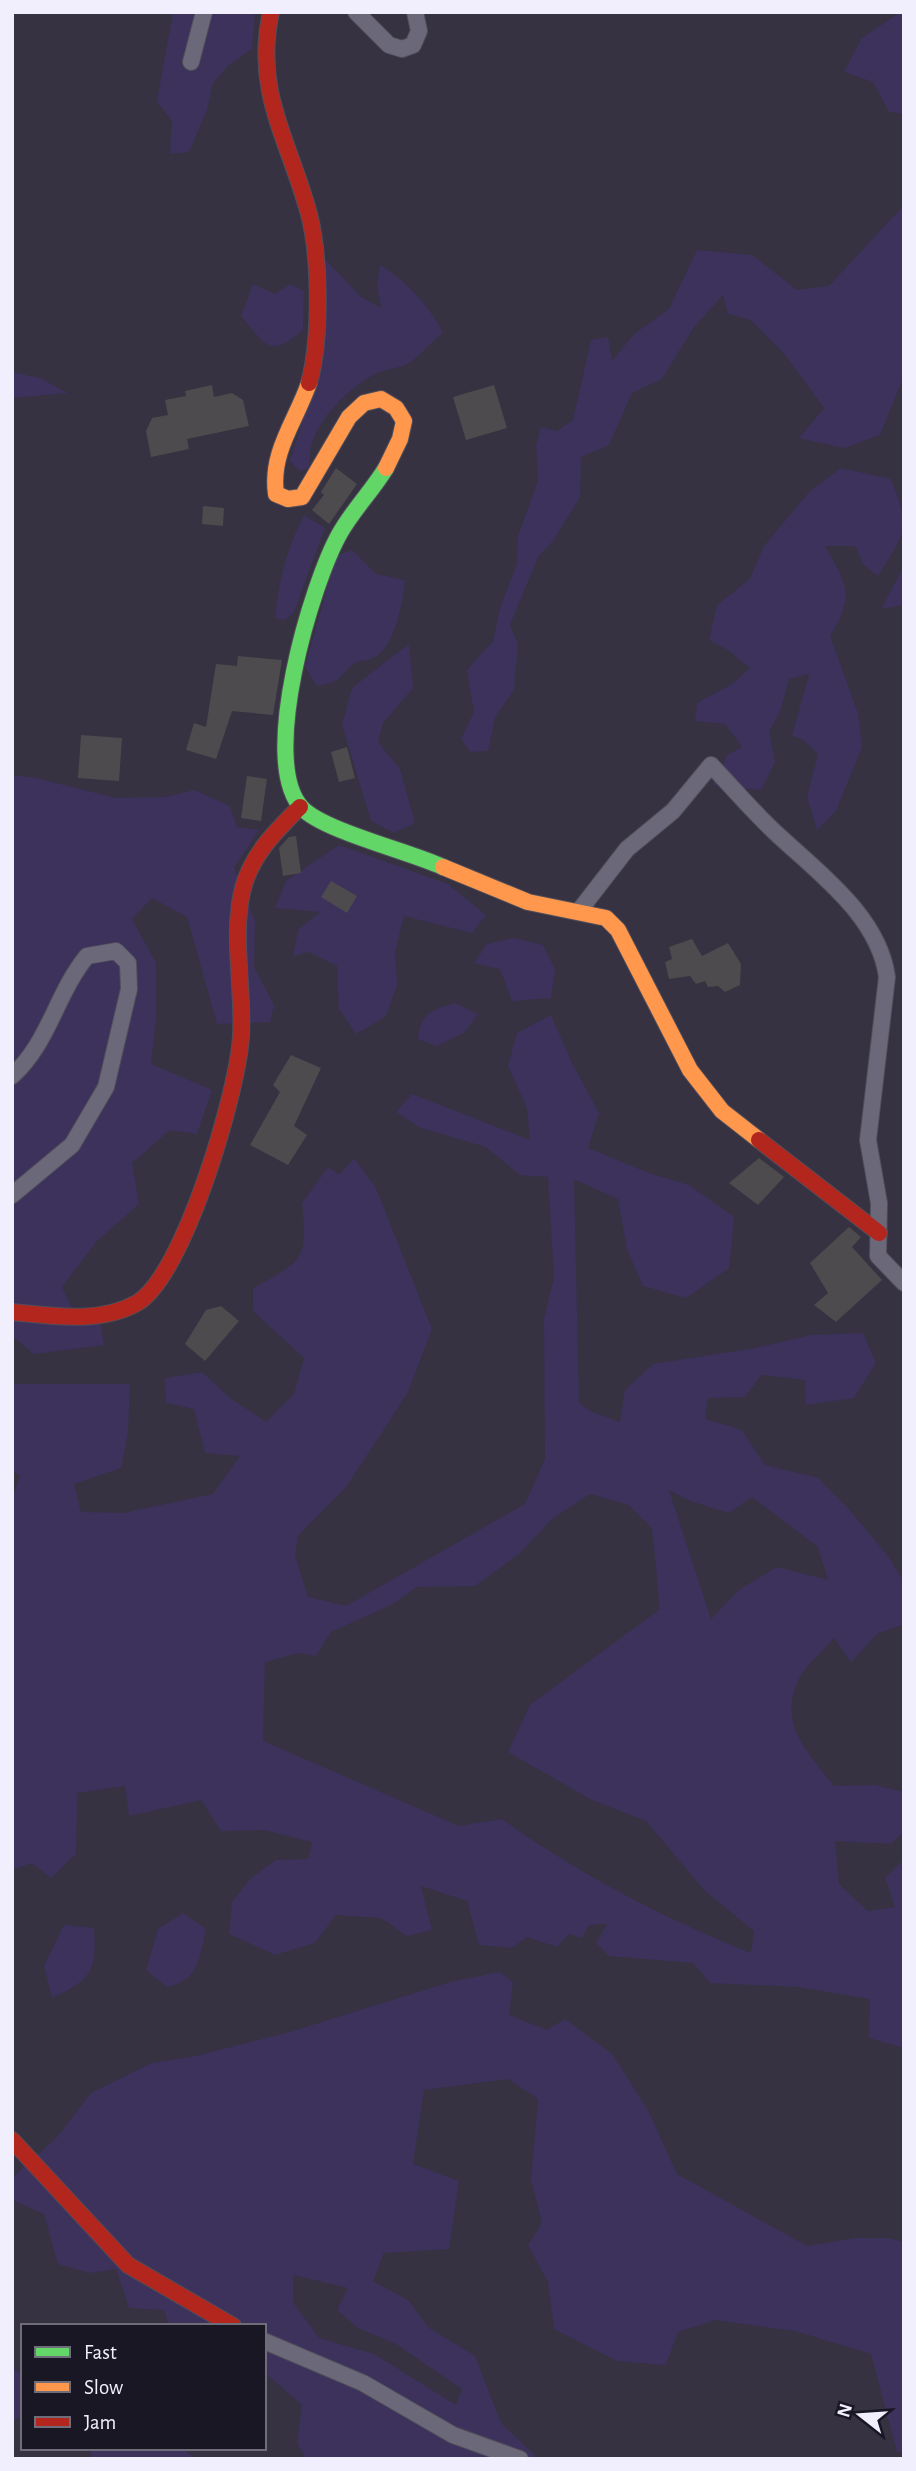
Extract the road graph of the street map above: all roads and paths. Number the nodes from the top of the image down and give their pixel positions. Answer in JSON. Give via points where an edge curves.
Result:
{"nodes":[{"id":1,"x":204,"y":12,"type":"edge"},
{"id":2,"x":271,"y":12,"type":"edge"},
{"id":3,"x":356,"y":12,"type":"edge"},
{"id":4,"x":415,"y":12,"type":"edge"},
{"id":5,"x":191,"y":62,"type":"dead end"},
{"id":6,"x":300,"y":807,"type":"junction"},
{"id":7,"x":579,"y":911,"type":"junction"},
{"id":8,"x":12,"y":1076,"type":"edge"},
{"id":9,"x":12,"y":1195,"type":"edge"},
{"id":10,"x":879,"y":1233,"type":"junction"},
{"id":11,"x":904,"y":1283,"type":"edge"},
{"id":12,"x":12,"y":1312,"type":"edge"},
{"id":13,"x":12,"y":2140,"type":"edge"},
{"id":14,"x":230,"y":2324,"type":"edge"},
{"id":15,"x":266,"y":2342,"type":"edge"},
{"id":16,"x":520,"y":2459,"type":"edge"}],
"edges":[{"from":1,"to":5,"type":"street"},
{"from":2,"to":6,"type":"street","via":[[267,69],[272,108],[310,219],[317,355],[309,387],[275,462],[276,494],[288,499],[302,496],[349,417],[364,403],[381,399],[396,408],[404,421],[396,453],[334,543],[298,647],[289,691],[286,755],[290,785]]},
{"from":3,"to":4,"type":"street","via":[[389,45],[402,49],[413,45],[419,31]]},
{"from":6,"to":7,"type":"street","via":[[498,892]]},
{"from":6,"to":12,"type":"street","via":[[277,826],[246,872],[237,908],[241,1040],[232,1094],[177,1255],[151,1292],[129,1306],[104,1314]]},
{"from":7,"to":10,"type":"street","via":[[606,918],[618,930],[685,1064],[705,1093]]},
{"from":7,"to":10,"type":"street","via":[[627,849],[673,811],[711,765],[853,909],[876,937],[887,977],[868,1140],[879,1203]]},
{"from":8,"to":9,"type":"street","via":[[46,1034],[60,997],[87,956],[116,951],[128,963],[129,989],[106,1087],[72,1145]]},
{"from":10,"to":11,"type":"street","via":[[878,1256]]},
{"from":13,"to":14,"type":"street","via":[[128,2265]]},
{"from":15,"to":16,"type":"street","via":[[363,2383],[453,2435]]}]}
